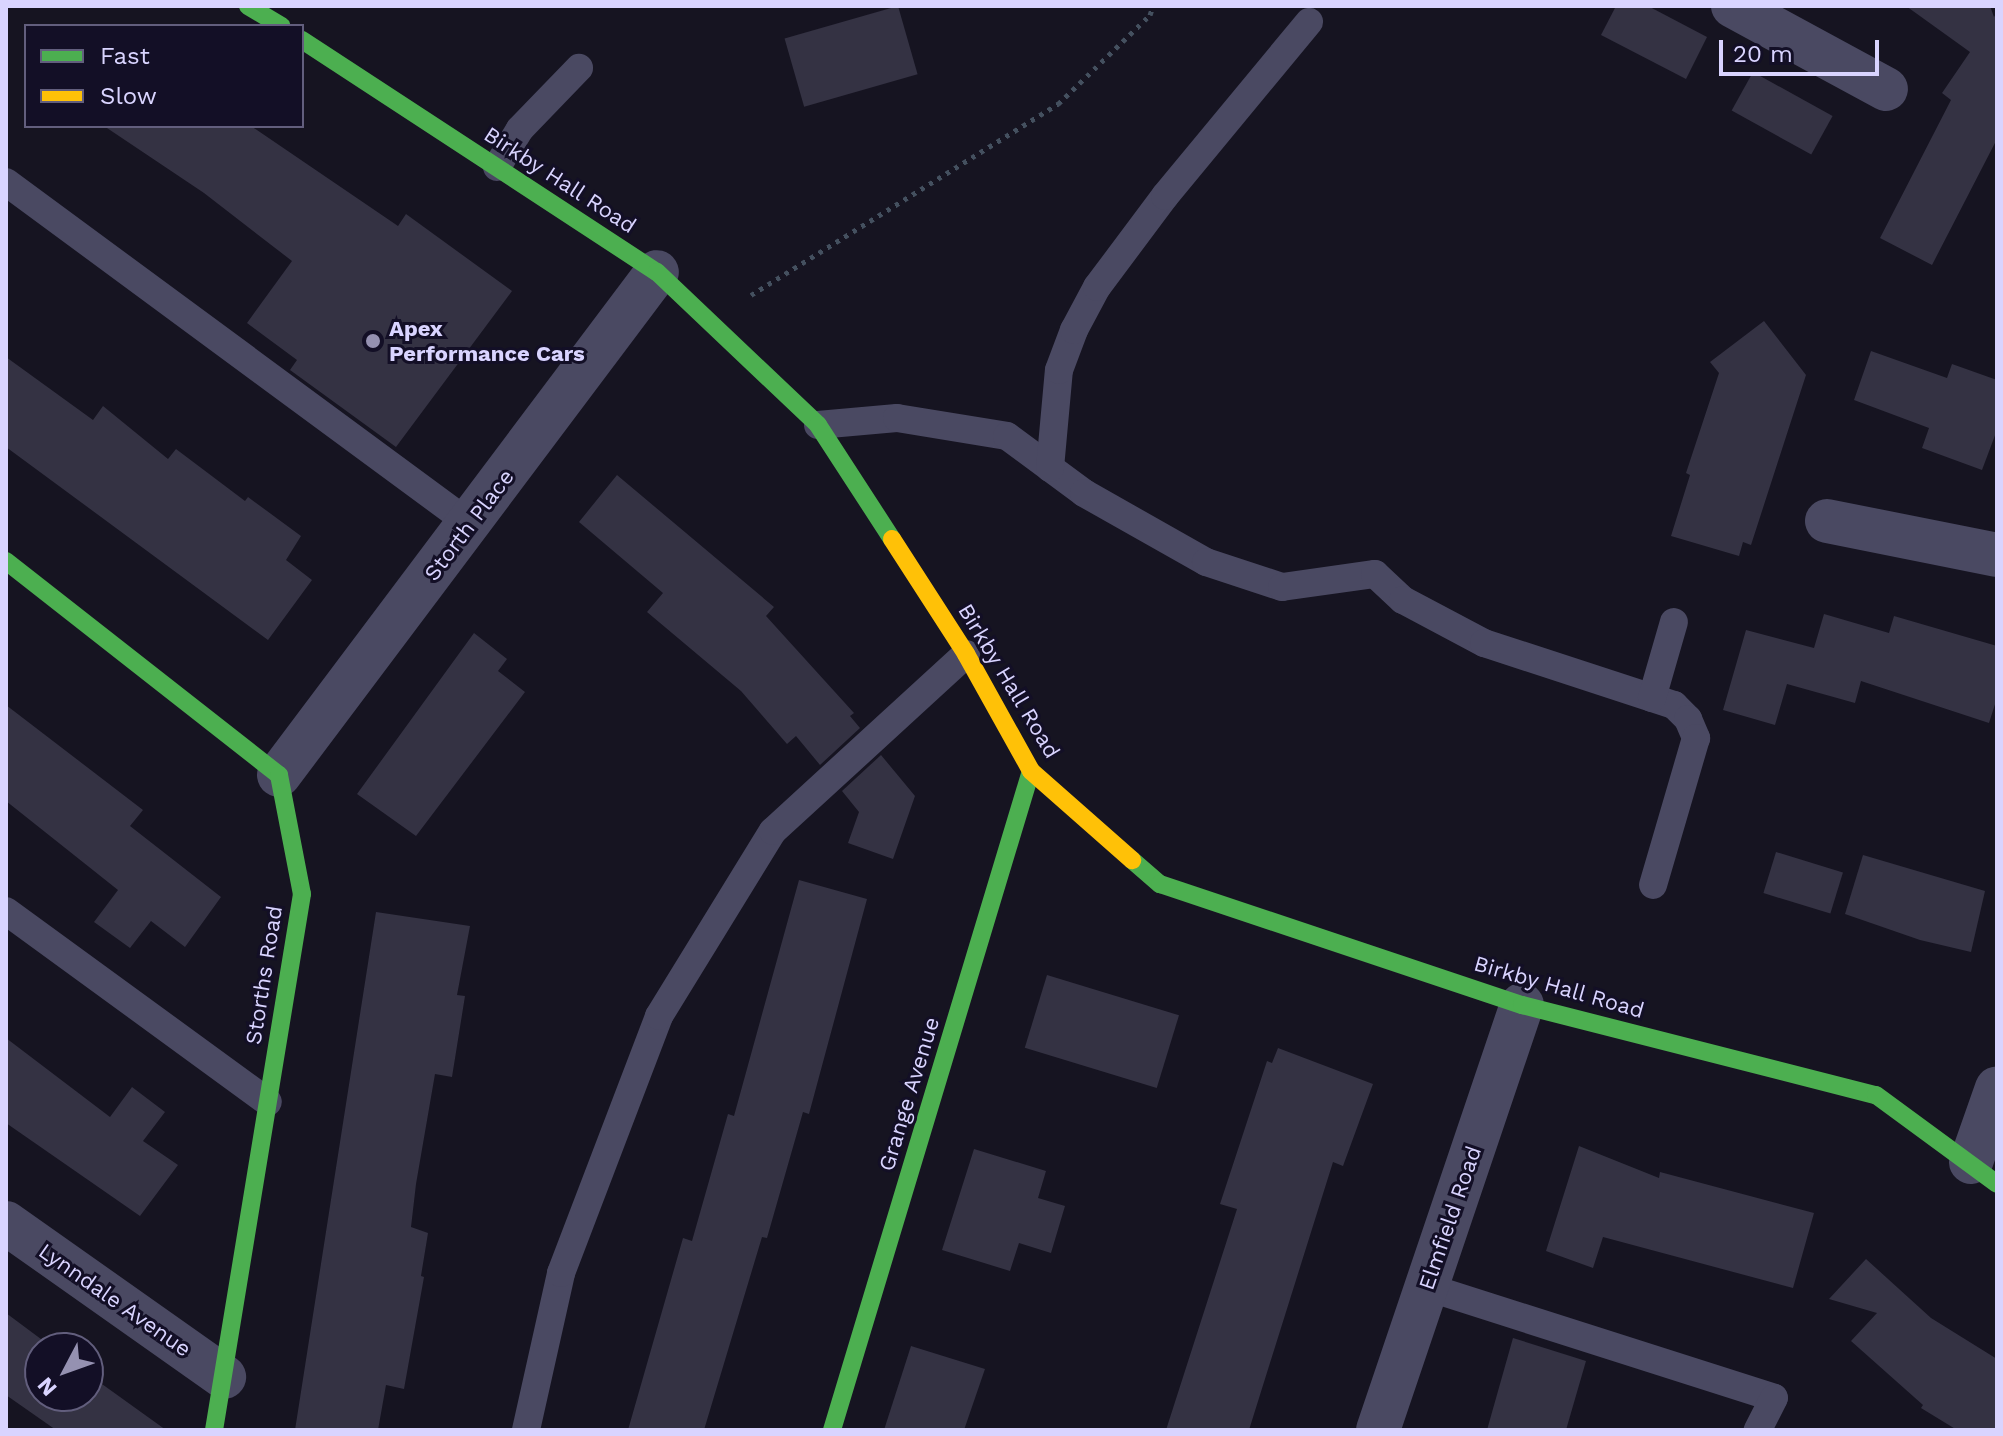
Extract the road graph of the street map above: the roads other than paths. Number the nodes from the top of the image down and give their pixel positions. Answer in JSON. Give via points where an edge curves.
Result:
{"nodes":[{"id":1,"x":248,"y":6,"type":"edge"},
{"id":2,"x":1733,"y":6,"type":"edge"},
{"id":3,"x":1309,"y":22,"type":"dead end"},
{"id":4,"x":278,"y":24,"type":"edge"},
{"id":5,"x":304,"y":41,"type":"edge"},
{"id":6,"x":579,"y":68,"type":"dead end"},
{"id":7,"x":1886,"y":89,"type":"dead end"},
{"id":8,"x":497,"y":167,"type":"junction"},
{"id":9,"x":6,"y":182,"type":"edge"},
{"id":10,"x":657,"y":272,"type":"junction"},
{"id":11,"x":818,"y":425,"type":"junction"},
{"id":12,"x":1050,"y":468,"type":"junction"},
{"id":13,"x":1827,"y":521,"type":"dead end"},
{"id":14,"x":470,"y":524,"type":"junction"},
{"id":15,"x":1997,"y":555,"type":"edge"},
{"id":16,"x":6,"y":561,"type":"edge"},
{"id":17,"x":1674,"y":622,"type":"dead end"},
{"id":18,"x":966,"y":654,"type":"junction"},
{"id":19,"x":1652,"y":698,"type":"junction"},
{"id":20,"x":1031,"y":771,"type":"junction"},
{"id":21,"x":279,"y":775,"type":"junction"},
{"id":22,"x":1653,"y":885,"type":"dead end"},
{"id":23,"x":6,"y":911,"type":"edge"},
{"id":24,"x":1522,"y":1005,"type":"junction"},
{"id":25,"x":1997,"y":1088,"type":"edge"},
{"id":26,"x":268,"y":1102,"type":"junction"},
{"id":27,"x":1984,"y":1173,"type":"edge"},
{"id":28,"x":6,"y":1223,"type":"edge"},
{"id":29,"x":1427,"y":1287,"type":"junction"},
{"id":30,"x":224,"y":1377,"type":"junction"},
{"id":31,"x":214,"y":1430,"type":"edge"},
{"id":32,"x":526,"y":1430,"type":"edge"},
{"id":33,"x":832,"y":1430,"type":"edge"},
{"id":34,"x":1378,"y":1430,"type":"edge"},
{"id":35,"x":1758,"y":1430,"type":"edge"}],
"edges":[{"from":1,"to":4,"type":"street"},
{"from":2,"to":7,"type":"street"},
{"from":3,"to":12,"type":"lane","via":[[1097,287],[1059,370]]},
{"from":5,"to":8,"type":"street","name":"Birkby Hall Road"},
{"from":6,"to":8,"type":"lane","via":[[520,129]]},
{"from":8,"to":10,"type":"street","name":"Birkby Hall Road"},
{"from":9,"to":14,"type":"lane"},
{"from":10,"to":11,"type":"street","name":"Birkby Hall Road"},
{"from":10,"to":14,"type":"street","name":"Storth Place"},
{"from":11,"to":12,"type":"lane","via":[[897,418],[1007,436]]},
{"from":11,"to":18,"type":"street","name":"Birkby Hall Road"},
{"from":12,"to":19,"type":"lane","via":[[1206,562],[1282,587],[1375,574],[1403,600],[1484,643]]},
{"from":13,"to":15,"type":"street"},
{"from":14,"to":21,"type":"street","name":"Storth Place"},
{"from":16,"to":21,"type":"street"},
{"from":17,"to":19,"type":"lane"},
{"from":18,"to":20,"type":"street","name":"Birkby Hall Road"},
{"from":18,"to":32,"type":"lane","via":[[773,831],[659,1016],[561,1273]]},
{"from":19,"to":22,"type":"lane","via":[[1674,705],[1696,738]]},
{"from":20,"to":24,"type":"street","name":"Birkby Hall Road","via":[[1160,884]]},
{"from":20,"to":33,"type":"street","name":"Grange Avenue"},
{"from":21,"to":26,"type":"street","name":"Storths Road","via":[[302,894]]},
{"from":23,"to":26,"type":"lane"},
{"from":24,"to":27,"type":"street","name":"Birkby Hall Road","via":[[1876,1095]]},
{"from":24,"to":29,"type":"street","name":"Elmfield Road"},
{"from":25,"to":27,"type":"street"},
{"from":26,"to":30,"type":"street","name":"Storths Road"},
{"from":28,"to":30,"type":"street","name":"Lynndale Avenue"},
{"from":29,"to":34,"type":"street","name":"Elmfield Road"},
{"from":29,"to":35,"type":"lane","via":[[1774,1398]]},
{"from":30,"to":31,"type":"street","name":"Storths Road"}]}
